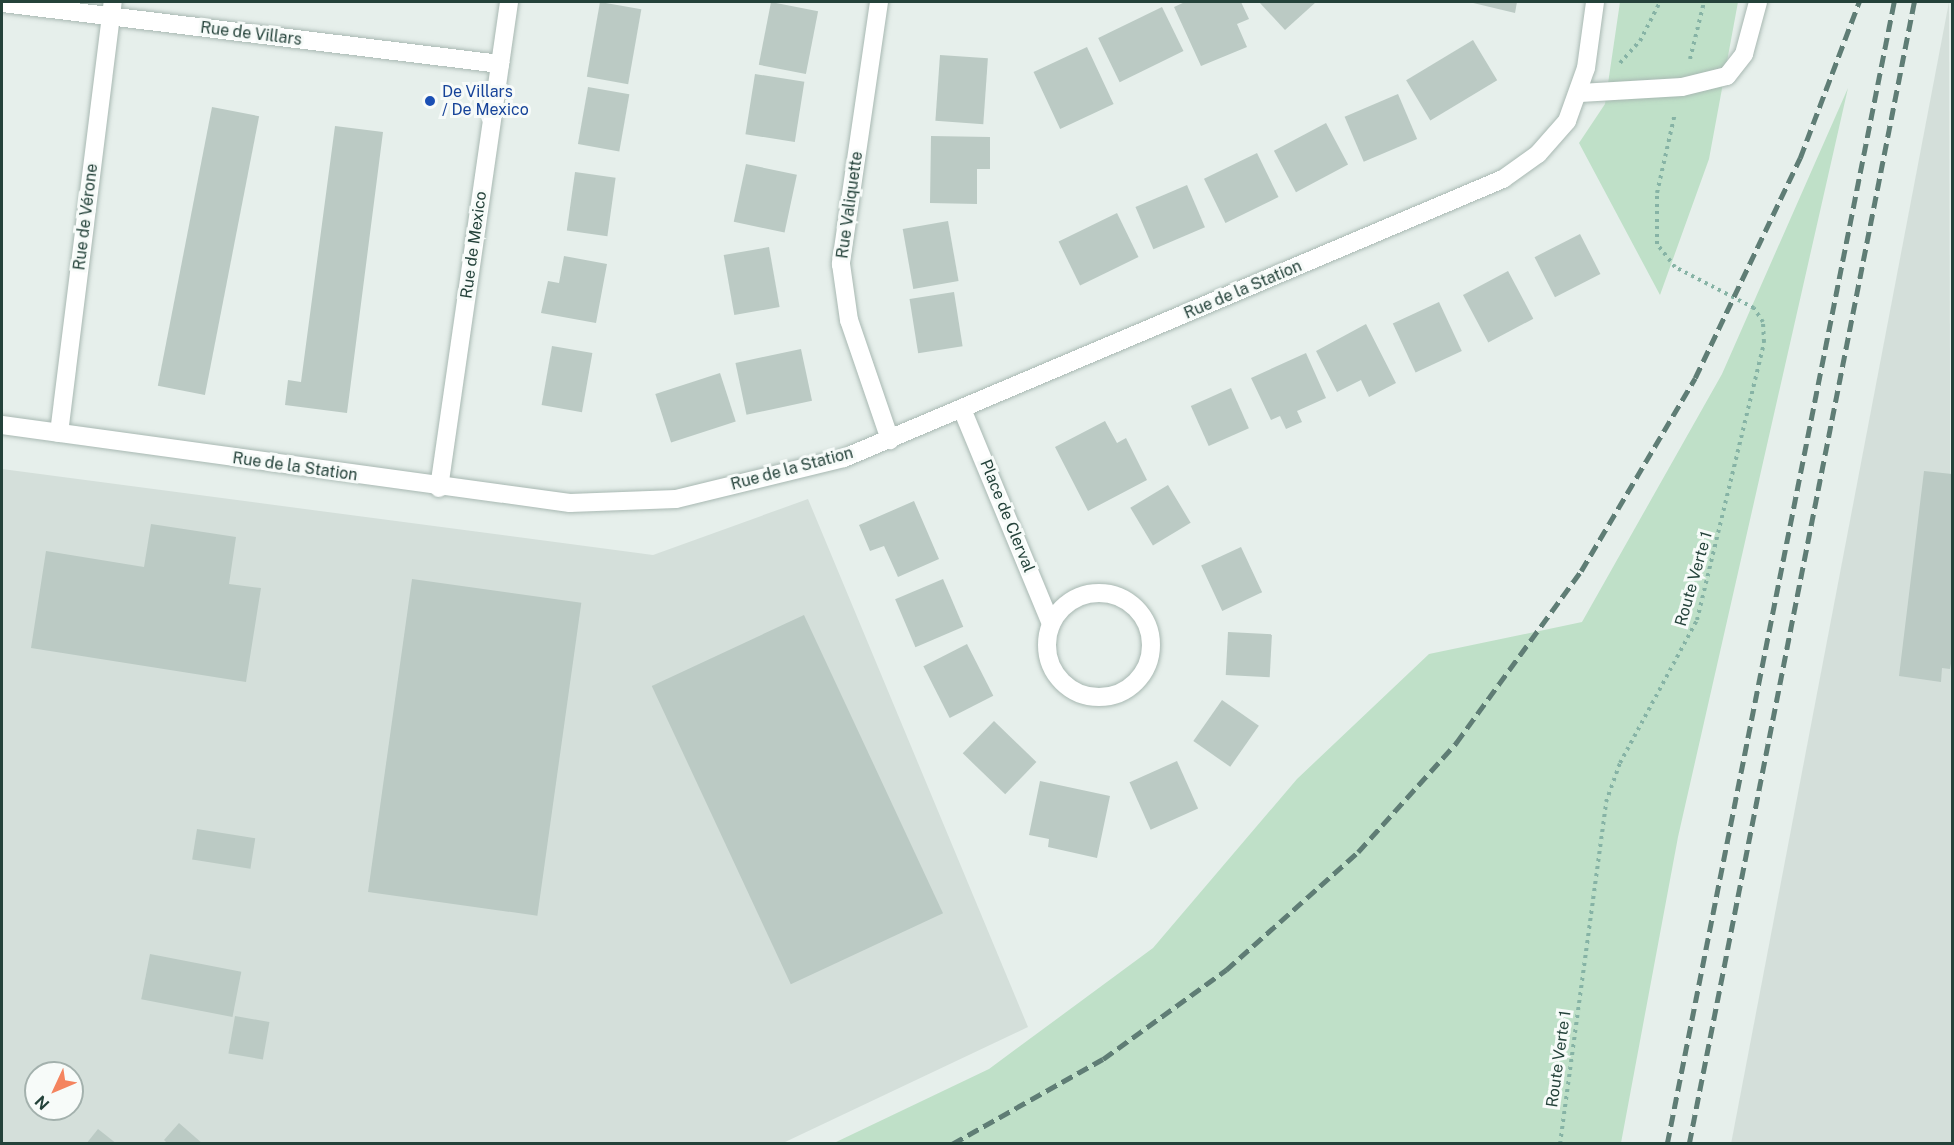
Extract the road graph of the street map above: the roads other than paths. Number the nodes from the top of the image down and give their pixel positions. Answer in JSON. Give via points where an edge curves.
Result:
{"nodes":[{"id":1,"x":509,"y":2,"type":"edge"},
{"id":2,"x":879,"y":2,"type":"edge"},
{"id":3,"x":1595,"y":2,"type":"edge"},
{"id":4,"x":1758,"y":2,"type":"edge"},
{"id":5,"x":2,"y":3,"type":"edge"},
{"id":6,"x":112,"y":9,"type":"edge"},
{"id":7,"x":500,"y":64,"type":"junction"},
{"id":8,"x":1580,"y":93,"type":"junction"},
{"id":9,"x":962,"y":409,"type":"junction"},
{"id":10,"x":2,"y":425,"type":"edge"},
{"id":11,"x":58,"y":433,"type":"junction"},
{"id":12,"x":890,"y":440,"type":"junction"},
{"id":13,"x":439,"y":488,"type":"junction"},
{"id":14,"x":1051,"y":624,"type":"junction"}],
"edges":[{"from":1,"to":7,"type":"street","name":"Rue de Mexico"},
{"from":2,"to":12,"type":"street","name":"Rue Valiquette","via":[[841,264],[849,320]]},
{"from":3,"to":8,"type":"street","name":"Rue de la Station"},
{"from":4,"to":8,"type":"street","via":[[1744,54],[1727,76],[1682,87]]},
{"from":5,"to":6,"type":"street","name":"Rue de Villars"},
{"from":6,"to":7,"type":"street","name":"Rue de Villars"},
{"from":6,"to":11,"type":"street","name":"Rue de Vérone"},
{"from":7,"to":13,"type":"street","name":"Rue de Mexico"},
{"from":8,"to":9,"type":"street","name":"Rue de la Station","via":[[1555,136],[1522,167],[1488,187]]},
{"from":9,"to":12,"type":"street","name":"Rue de la Station"},
{"from":9,"to":14,"type":"street","name":"Place de Clerval"},
{"from":10,"to":11,"type":"street","name":"Rue de la Station"},
{"from":11,"to":13,"type":"street","name":"Rue de la Station"},
{"from":12,"to":13,"type":"street","name":"Rue de la Station","via":[[844,458],[676,499],[570,503]]},
{"from":14,"to":14,"type":"street","name":"Place de Clerval","via":[[1048,660],[1070,689],[1104,698],[1121,693],[1146,669],[1151,653],[1145,621],[1121,598],[1105,593],[1080,597],[1060,610]]}]}
